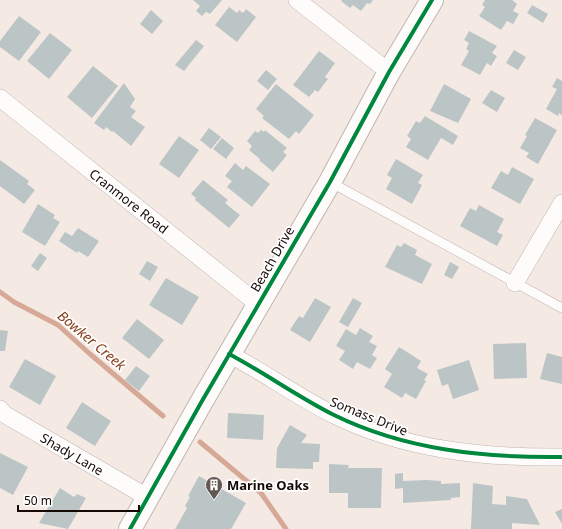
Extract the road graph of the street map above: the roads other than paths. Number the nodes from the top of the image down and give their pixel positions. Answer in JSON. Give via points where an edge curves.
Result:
{"nodes":[{"id":1,"x":297,"y":0,"type":"edge"},
{"id":2,"x":432,"y":0,"type":"edge"},
{"id":3,"x":389,"y":72,"type":"junction"},
{"id":4,"x":0,"y":98,"type":"edge"},
{"id":5,"x":330,"y":182,"type":"junction"},
{"id":6,"x":562,"y":203,"type":"edge"},
{"id":7,"x":515,"y":283,"type":"junction"},
{"id":8,"x":258,"y":304,"type":"junction"},
{"id":9,"x":562,"y":308,"type":"edge"},
{"id":10,"x":229,"y":354,"type":"junction"},
{"id":11,"x":0,"y":409,"type":"edge"},
{"id":12,"x":562,"y":457,"type":"edge"},
{"id":13,"x":147,"y":497,"type":"junction"},
{"id":14,"x":130,"y":529,"type":"edge"}],
"edges":[{"from":1,"to":3,"type":"street"},
{"from":2,"to":3,"type":"main road","name":"Beach Drive"},
{"from":3,"to":5,"type":"main road","name":"Beach Drive"},
{"from":4,"to":8,"type":"street","name":"Cranmore Road"},
{"from":5,"to":7,"type":"lane"},
{"from":5,"to":8,"type":"main road","name":"Beach Drive"},
{"from":6,"to":7,"type":"street"},
{"from":7,"to":9,"type":"lane"},
{"from":8,"to":10,"type":"main road","name":"Beach Drive"},
{"from":10,"to":12,"type":"street","name":"Somass Drive","via":[[334,415],[394,439],[429,447],[518,458]]},
{"from":10,"to":13,"type":"main road","name":"Beach Drive"},
{"from":11,"to":13,"type":"street","name":"Shady Lane","via":[[4,414]]},
{"from":13,"to":14,"type":"main road","name":"Beach Drive"}]}
